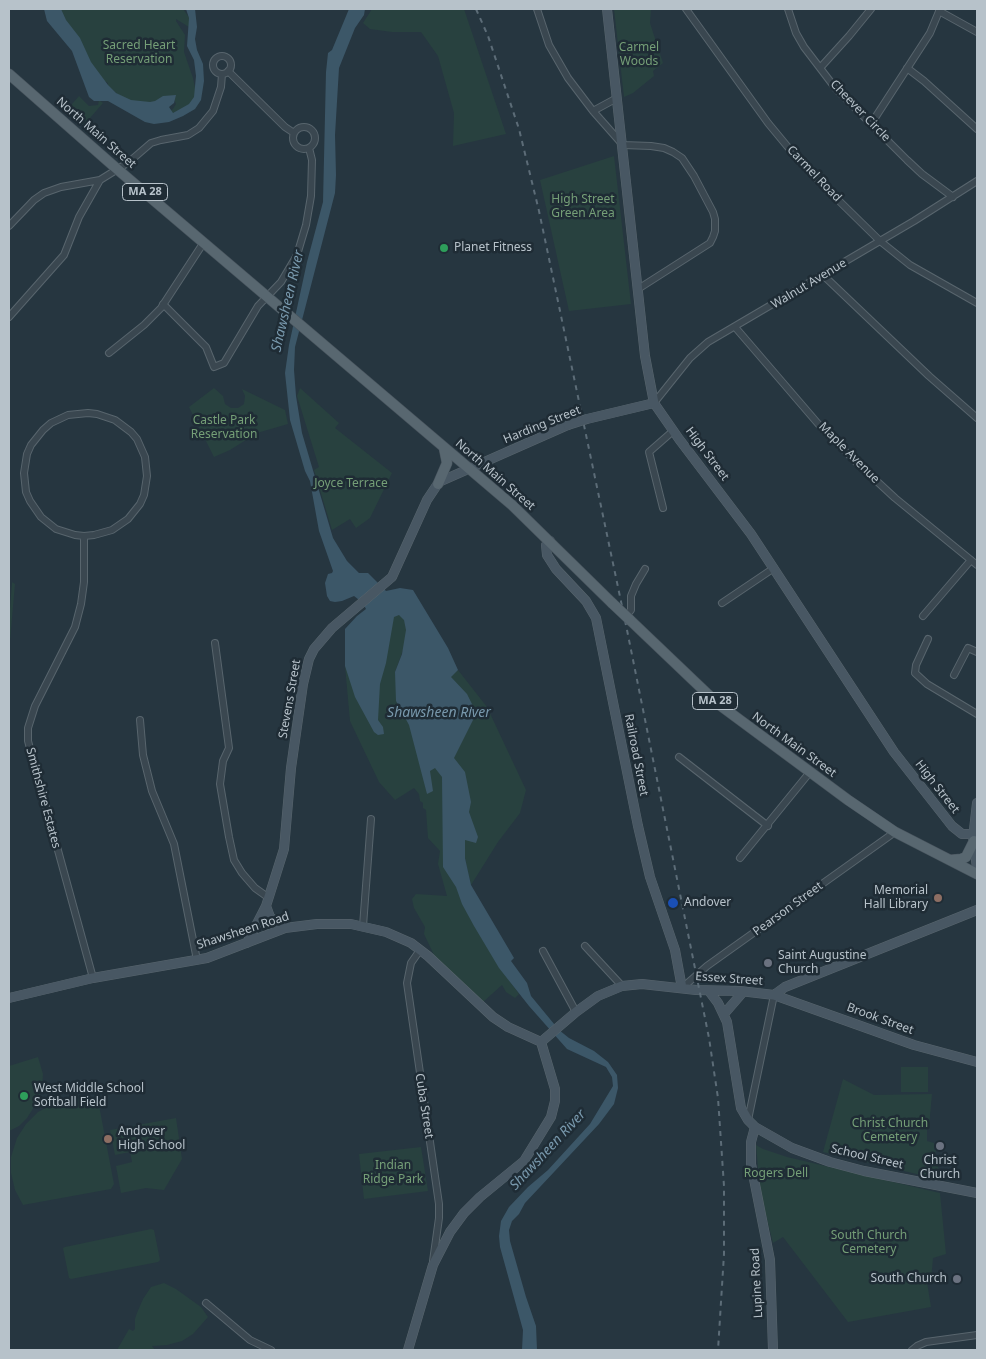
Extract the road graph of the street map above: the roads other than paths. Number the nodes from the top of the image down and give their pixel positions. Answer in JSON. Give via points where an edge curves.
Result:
{"nodes":[{"id":1,"x":537,"y":9,"type":"edge"},
{"id":2,"x":607,"y":9,"type":"edge"},
{"id":3,"x":686,"y":9,"type":"edge"},
{"id":4,"x":788,"y":9,"type":"edge"},
{"id":5,"x":871,"y":9,"type":"edge"},
{"id":6,"x":940,"y":10,"type":"edge"},
{"id":7,"x":977,"y":32,"type":"edge"},
{"id":8,"x":820,"y":68,"type":"junction"},
{"id":9,"x":907,"y":68,"type":"junction"},
{"id":10,"x":9,"y":74,"type":"edge"},
{"id":11,"x":617,"y":98,"type":"junction"},
{"id":12,"x":593,"y":111,"type":"junction"},
{"id":13,"x":871,"y":124,"type":"junction"},
{"id":14,"x":977,"y":129,"type":"edge"},
{"id":15,"x":294,"y":133,"type":"junction"},
{"id":16,"x":623,"y":145,"type":"junction"},
{"id":17,"x":309,"y":148,"type":"junction"},
{"id":18,"x":117,"y":169,"type":"junction"},
{"id":19,"x":100,"y":180,"type":"junction"},
{"id":20,"x":977,"y":181,"type":"edge"},
{"id":21,"x":953,"y":197,"type":"junction"},
{"id":22,"x":9,"y":226,"type":"edge"},
{"id":23,"x":880,"y":241,"type":"junction"},
{"id":24,"x":204,"y":242,"type":"junction"},
{"id":25,"x":824,"y":275,"type":"junction"},
{"id":26,"x":638,"y":289,"type":"junction"},
{"id":27,"x":266,"y":295,"type":"junction"},
{"id":28,"x":977,"y":303,"type":"edge"},
{"id":29,"x":164,"y":304,"type":"junction"},
{"id":30,"x":9,"y":317,"type":"edge"},
{"id":31,"x":734,"y":328,"type":"junction"},
{"id":32,"x":109,"y":353,"type":"dead end"},
{"id":33,"x":654,"y":403,"type":"junction"},
{"id":34,"x":977,"y":418,"type":"edge"},
{"id":35,"x":673,"y":431,"type":"junction"},
{"id":36,"x":444,"y":448,"type":"junction"},
{"id":37,"x":470,"y":470,"type":"junction"},
{"id":38,"x":438,"y":484,"type":"junction"},
{"id":39,"x":663,"y":508,"type":"dead end"},
{"id":40,"x":84,"y":536,"type":"junction"},
{"id":41,"x":550,"y":541,"type":"junction"},
{"id":42,"x":971,"y":560,"type":"junction"},
{"id":43,"x":977,"y":565,"type":"edge"},
{"id":44,"x":774,"y":568,"type":"junction"},
{"id":45,"x":645,"y":569,"type":"dead end"},
{"id":46,"x":722,"y":604,"type":"dead end"},
{"id":47,"x":923,"y":616,"type":"dead end"},
{"id":48,"x":628,"y":618,"type":"junction"},
{"id":49,"x":928,"y":639,"type":"dead end"},
{"id":50,"x":215,"y":643,"type":"dead end"},
{"id":51,"x":977,"y":652,"type":"edge"},
{"id":52,"x":954,"y":675,"type":"dead end"},
{"id":53,"x":977,"y":714,"type":"edge"},
{"id":54,"x":140,"y":720,"type":"dead end"},
{"id":55,"x":679,"y":757,"type":"dead end"},
{"id":56,"x":810,"y":772,"type":"junction"},
{"id":57,"x":977,"y":803,"type":"edge"},
{"id":58,"x":371,"y":819,"type":"dead end"},
{"id":59,"x":768,"y":826,"type":"junction"},
{"id":60,"x":895,"y":832,"type":"junction"},
{"id":61,"x":975,"y":838,"type":"edge"},
{"id":62,"x":740,"y":858,"type":"dead end"},
{"id":63,"x":950,"y":860,"type":"junction"},
{"id":64,"x":977,"y":868,"type":"edge"},
{"id":65,"x":977,"y":874,"type":"edge"},
{"id":66,"x":267,"y":902,"type":"junction"},
{"id":67,"x":977,"y":910,"type":"edge"},
{"id":68,"x":363,"y":926,"type":"junction"},
{"id":69,"x":285,"y":928,"type":"junction"},
{"id":70,"x":247,"y":943,"type":"junction"},
{"id":71,"x":585,"y":946,"type":"dead end"},
{"id":72,"x":420,"y":950,"type":"junction"},
{"id":73,"x":544,"y":952,"type":"dead end"},
{"id":74,"x":197,"y":960,"type":"junction"},
{"id":75,"x":93,"y":978,"type":"junction"},
{"id":76,"x":622,"y":986,"type":"junction"},
{"id":77,"x":682,"y":988,"type":"junction"},
{"id":78,"x":708,"y":991,"type":"junction"},
{"id":79,"x":744,"y":992,"type":"junction"},
{"id":80,"x":774,"y":995,"type":"junction"},
{"id":81,"x":9,"y":998,"type":"edge"},
{"id":82,"x":576,"y":1012,"type":"junction"},
{"id":83,"x":724,"y":1014,"type":"junction"},
{"id":84,"x":544,"y":1040,"type":"junction"},
{"id":85,"x":977,"y":1062,"type":"edge"},
{"id":86,"x":748,"y":1120,"type":"junction"},
{"id":87,"x":755,"y":1127,"type":"junction"},
{"id":88,"x":977,"y":1193,"type":"edge"},
{"id":89,"x":433,"y":1265,"type":"junction"},
{"id":90,"x":206,"y":1303,"type":"dead end"},
{"id":91,"x":977,"y":1335,"type":"edge"},
{"id":92,"x":271,"y":1350,"type":"edge"},
{"id":93,"x":408,"y":1350,"type":"edge"},
{"id":94,"x":773,"y":1350,"type":"edge"},
{"id":95,"x":912,"y":1350,"type":"edge"}],
"edges":[{"from":1,"to":12,"type":"street","via":[[556,60]]},
{"from":2,"to":11,"type":"main road","name":"High Street"},
{"from":3,"to":23,"type":"street","name":"Carmel Road","via":[[786,146]]},
{"from":4,"to":8,"type":"street","name":"Cheever Circle","via":[[796,33]]},
{"from":5,"to":8,"type":"street"},
{"from":6,"to":7,"type":"street"},
{"from":6,"to":9,"type":"street","via":[[930,33]]},
{"from":8,"to":13,"type":"street","name":"Cheever Circle","via":[[841,95]]},
{"from":9,"to":13,"type":"street"},
{"from":9,"to":14,"type":"street"},
{"from":10,"to":18,"type":"main road","name":"North Main Street","number":"MA 28"},
{"from":11,"to":12,"type":"street"},
{"from":11,"to":16,"type":"main road","name":"High Street"},
{"from":12,"to":16,"type":"street"},
{"from":13,"to":21,"type":"street","name":"Cheever Circle","via":[[922,174]]},
{"from":15,"to":17,"type":"street","via":[[295,145],[300,149]]},
{"from":15,"to":17,"type":"street","via":[[303,128],[312,132],[314,140]]},
{"from":15,"to":18,"type":"street","via":[[225,73],[207,121],[188,136],[151,143]]},
{"from":16,"to":26,"type":"main road","name":"High Street"},
{"from":16,"to":26,"type":"street","via":[[664,148],[682,158],[715,219],[710,242]]},
{"from":17,"to":27,"type":"street","via":[[311,196],[303,235],[290,268]]},
{"from":18,"to":19,"type":"street"},
{"from":18,"to":24,"type":"main road","name":"North Main Street","number":"MA 28"},
{"from":19,"to":22,"type":"street","via":[[44,193]]},
{"from":19,"to":30,"type":"street","via":[[79,217],[64,255]]},
{"from":20,"to":21,"type":"street","name":"Walnut Avenue"},
{"from":21,"to":23,"type":"street","name":"Walnut Avenue"},
{"from":23,"to":25,"type":"street","name":"Walnut Avenue"},
{"from":23,"to":28,"type":"street","name":"Carmel Road","via":[[917,269]]},
{"from":24,"to":27,"type":"main road","name":"North Main Street","number":"MA 28"},
{"from":24,"to":29,"type":"street"},
{"from":25,"to":31,"type":"street","name":"Walnut Avenue"},
{"from":25,"to":34,"type":"street","via":[[928,376]]},
{"from":26,"to":33,"type":"main road","name":"High Street"},
{"from":27,"to":29,"type":"street","via":[[224,363],[214,367],[206,347]]},
{"from":27,"to":36,"type":"main road","name":"North Main Street","number":"MA 28"},
{"from":29,"to":32,"type":"street"},
{"from":31,"to":33,"type":"street","name":"Walnut Avenue","via":[[698,349]]},
{"from":31,"to":42,"type":"street","name":"Maple Avenue","via":[[850,456],[895,498]]},
{"from":33,"to":35,"type":"main road","name":"High Street"},
{"from":33,"to":37,"type":"main road","name":"Harding Street","bridge":true,"via":[[568,426]]},
{"from":35,"to":39,"type":"street","via":[[649,452]]},
{"from":35,"to":44,"type":"main road","name":"High Street"},
{"from":36,"to":37,"type":"main road","name":"North Main Street","number":"MA 28"},
{"from":36,"to":38,"type":"main road","via":[[447,463]]},
{"from":37,"to":38,"type":"main road"},
{"from":37,"to":41,"type":"main road","name":"North Main Street","number":"MA 28"},
{"from":38,"to":66,"type":"main road","name":"Stevens Street","via":[[427,500],[392,577],[323,637],[309,659],[292,768],[284,849]]},
{"from":40,"to":40,"type":"street","via":[[56,529],[41,517],[26,492],[24,473],[28,454],[43,430],[59,419],[78,413],[97,414],[115,420],[131,432],[145,457],[147,476],[144,495],[128,519],[112,530]]},
{"from":40,"to":75,"type":"street","name":"Smithshire Estates","via":[[84,582],[75,627],[35,706],[28,728],[28,741]]},
{"from":41,"to":48,"type":"main road","name":"North Main Street","number":"MA 28","bridge":true},
{"from":41,"to":77,"type":"main road","name":"Railroad Street","via":[[546,545],[548,555],[556,569],[586,601],[596,618],[638,826],[650,877],[675,950]]},
{"from":42,"to":43,"type":"street","name":"Maple Avenue"},
{"from":42,"to":47,"type":"street"},
{"from":44,"to":46,"type":"street"},
{"from":44,"to":61,"type":"main road","name":"High Street","via":[[894,752],[952,826]]},
{"from":45,"to":48,"type":"street","via":[[636,584]]},
{"from":48,"to":56,"type":"main road","name":"North Main Street","number":"MA 28","via":[[717,703]]},
{"from":49,"to":53,"type":"street","via":[[915,673],[927,684]]},
{"from":50,"to":66,"type":"street","via":[[229,748],[223,761],[220,784],[229,837],[234,860]]},
{"from":51,"to":52,"type":"street","via":[[968,648]]},
{"from":54,"to":74,"type":"street","via":[[143,755],[152,791],[174,844]]},
{"from":55,"to":59,"type":"street"},
{"from":56,"to":59,"type":"street"},
{"from":56,"to":60,"type":"main road","name":"North Main Street","number":"MA 28"},
{"from":57,"to":61,"type":"main road"},
{"from":58,"to":68,"type":"street"},
{"from":59,"to":62,"type":"street"},
{"from":60,"to":63,"type":"main road","name":"North Main Street","number":"MA 28"},
{"from":60,"to":77,"type":"street","name":"Pearson Street","via":[[707,966]]},
{"from":61,"to":63,"type":"main road","via":[[966,856]]},
{"from":61,"to":64,"type":"main road"},
{"from":63,"to":65,"type":"main road","name":"North Main Street","number":"MA 28"},
{"from":66,"to":69,"type":"main road","via":[[270,917]]},
{"from":66,"to":70,"type":"main road","name":"Stevens Street"},
{"from":67,"to":80,"type":"main road","name":"Essex Street","via":[[786,987]]},
{"from":68,"to":69,"type":"main road","name":"Shawsheen Road","via":[[335,923]]},
{"from":68,"to":72,"type":"main road","name":"Shawsheen Road","via":[[399,937]]},
{"from":69,"to":70,"type":"main road","name":"Shawsheen Road"},
{"from":70,"to":74,"type":"main road","name":"Shawsheen Road"},
{"from":71,"to":76,"type":"street"},
{"from":72,"to":84,"type":"main road","name":"Shawsheen Road","via":[[493,1017],[508,1027]]},
{"from":72,"to":89,"type":"street","name":"Cuba Street","via":[[411,963],[407,983],[439,1204]]},
{"from":73,"to":82,"type":"street"},
{"from":74,"to":75,"type":"main road","name":"Shawsheen Road"},
{"from":75,"to":81,"type":"main road","name":"Shawsheen Road"},
{"from":76,"to":77,"type":"main road","name":"Essex Street","via":[[642,984]]},
{"from":76,"to":82,"type":"main road","name":"Essex Street","via":[[603,993]]},
{"from":77,"to":78,"type":"main road","name":"Essex Street"},
{"from":78,"to":79,"type":"main road","name":"Essex Street"},
{"from":78,"to":83,"type":"main road","name":"School Street"},
{"from":79,"to":80,"type":"main road","name":"Essex Street"},
{"from":79,"to":83,"type":"main road"},
{"from":80,"to":85,"type":"main road","name":"Brook Street","via":[[891,1037]]},
{"from":80,"to":86,"type":"street"},
{"from":82,"to":84,"type":"main road","name":"Essex Street"},
{"from":83,"to":86,"type":"main road","name":"School Street","via":[[739,1102]]},
{"from":84,"to":89,"type":"main road","via":[[555,1090],[551,1117],[524,1161],[464,1213]]},
{"from":86,"to":87,"type":"main road","name":"School Street"},
{"from":87,"to":88,"type":"main road","name":"School Street","via":[[792,1148],[830,1162]]},
{"from":87,"to":94,"type":"main road","name":"Lupine Road","via":[[751,1164],[769,1253]]},
{"from":89,"to":93,"type":"main road"},
{"from":90,"to":92,"type":"street","via":[[250,1340]]},
{"from":91,"to":95,"type":"street","via":[[926,1342]]}]}
